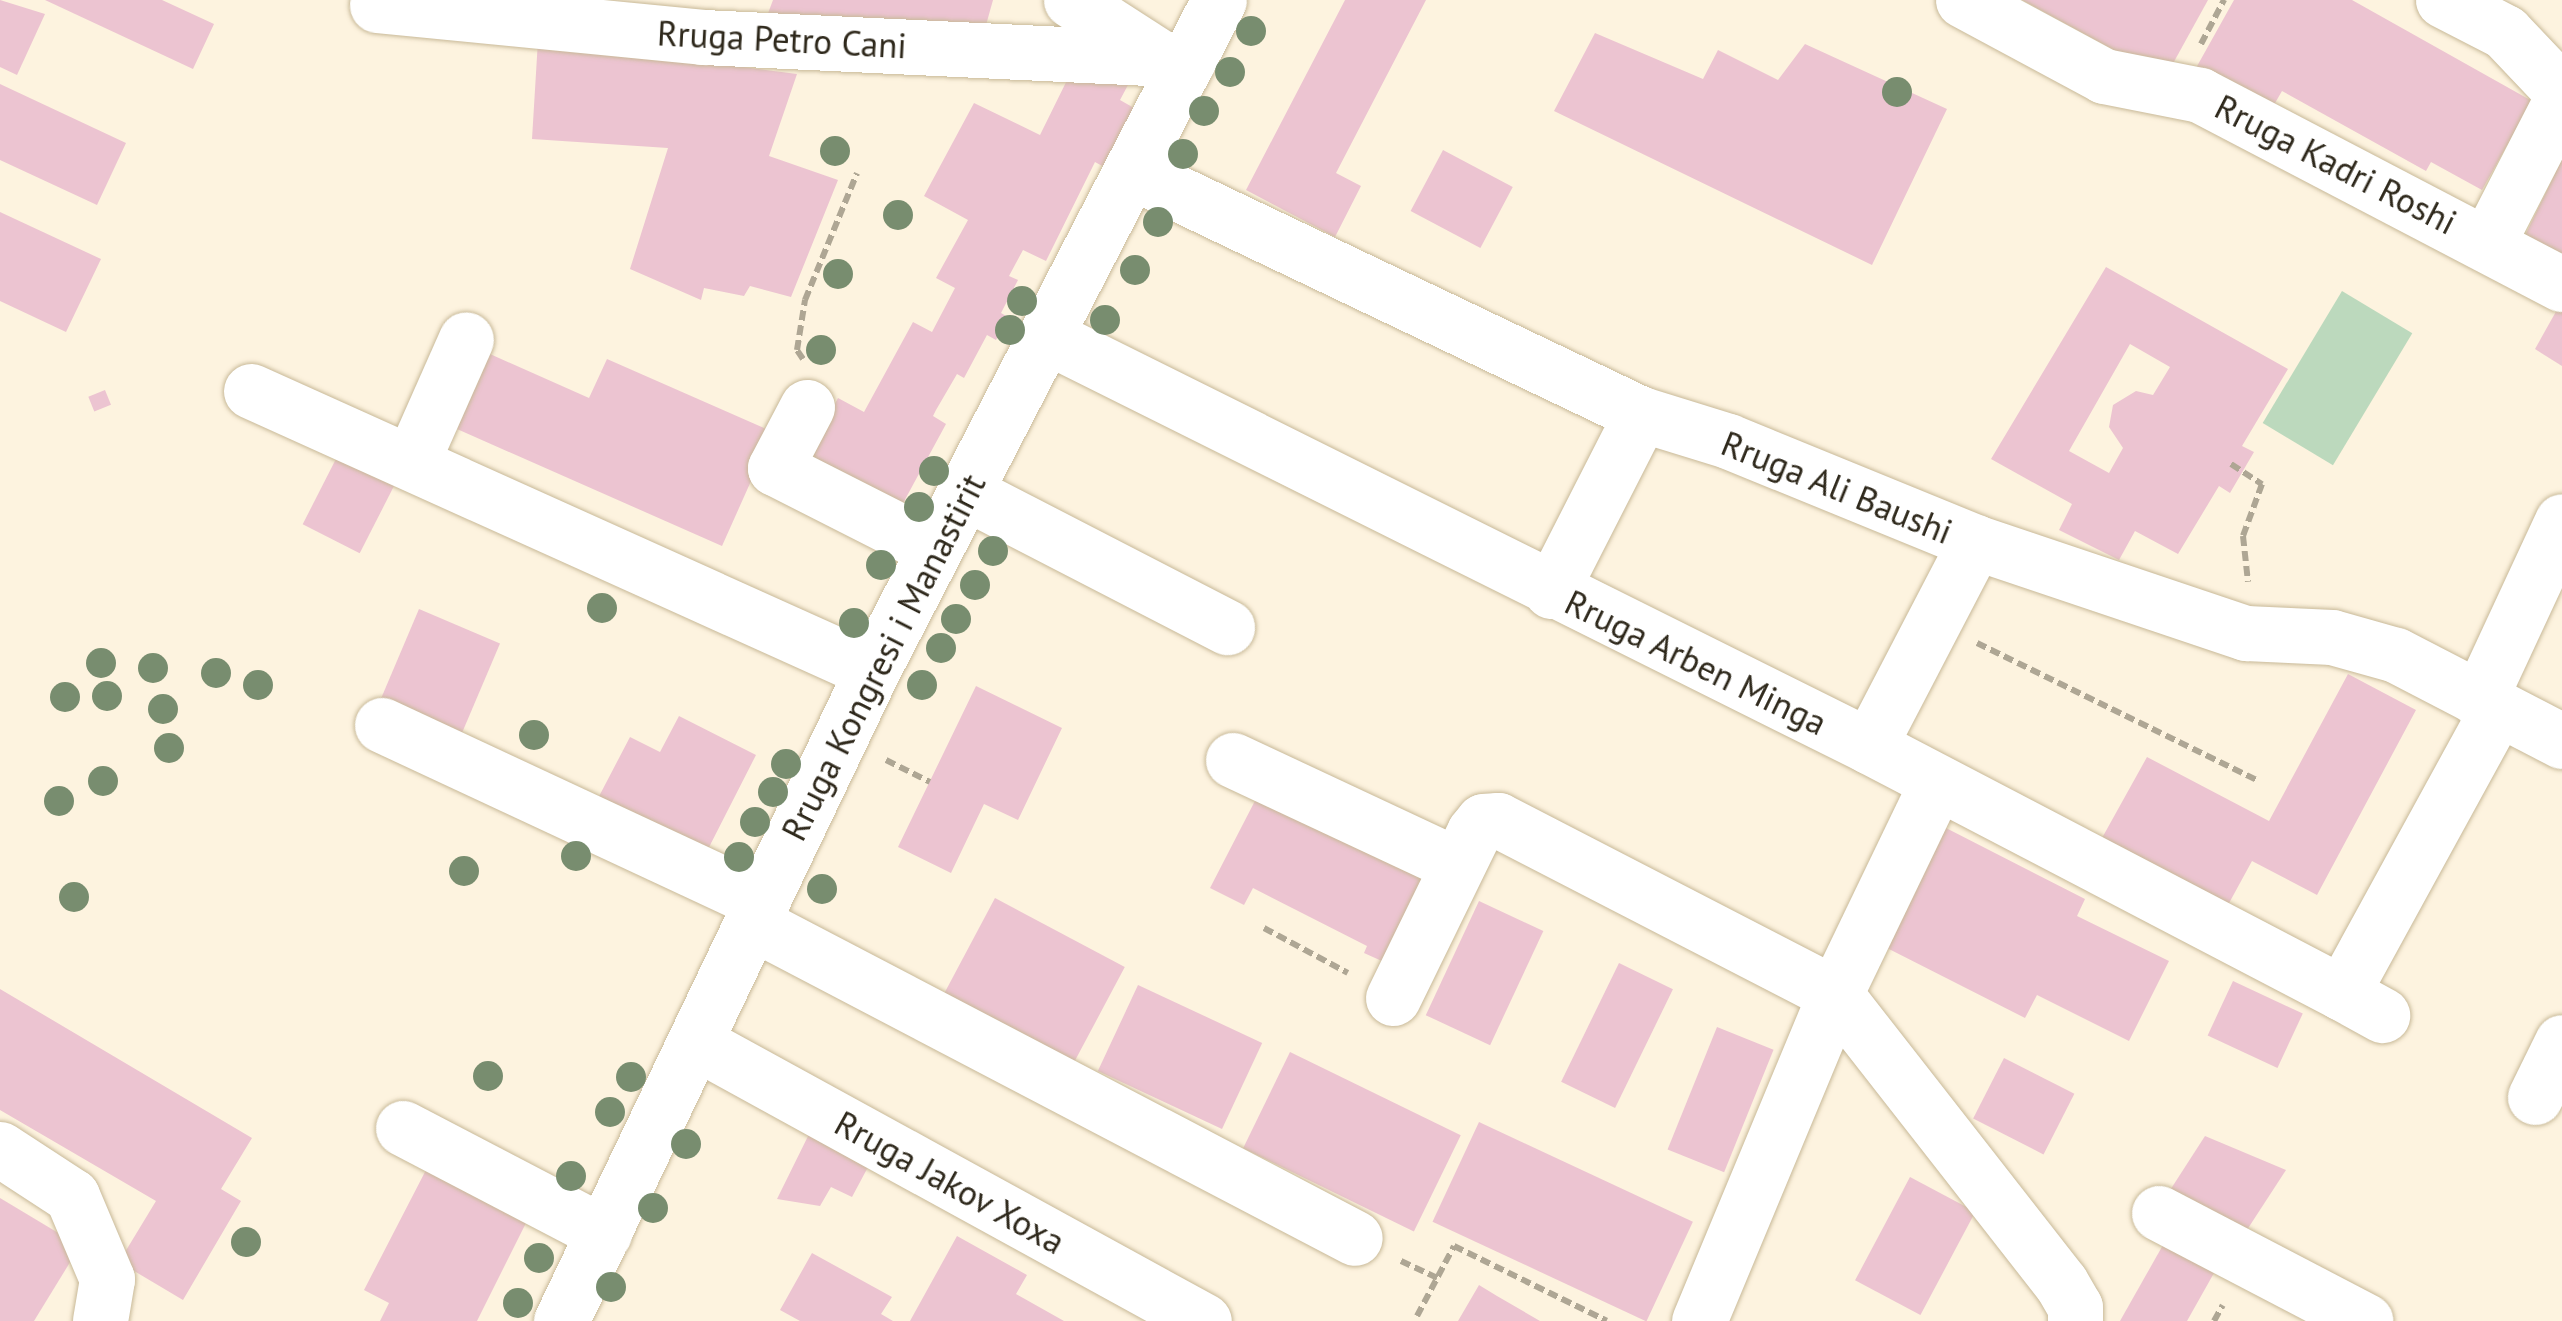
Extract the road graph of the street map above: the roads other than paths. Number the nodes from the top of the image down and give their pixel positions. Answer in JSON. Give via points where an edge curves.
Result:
{"nodes":[{"id":1,"x":1070,"y":0,"type":"edge"},
{"id":2,"x":1219,"y":0,"type":"edge"},
{"id":3,"x":1963,"y":0,"type":"edge"},
{"id":4,"x":2443,"y":0,"type":"edge"},
{"id":5,"x":377,"y":5,"type":"dead end"},
{"id":6,"x":2514,"y":16,"type":"edge"},
{"id":7,"x":1174,"y":59,"type":"junction"},
{"id":8,"x":2562,"y":95,"type":"edge"},
{"id":9,"x":1131,"y":171,"type":"junction"},
{"id":10,"x":2488,"y":242,"type":"junction"},
{"id":11,"x":2562,"y":284,"type":"edge"},
{"id":12,"x":1048,"y":337,"type":"junction"},
{"id":13,"x":466,"y":339,"type":"dead end"},
{"id":14,"x":251,"y":390,"type":"dead end"},
{"id":15,"x":808,"y":408,"type":"dead end"},
{"id":16,"x":1641,"y":414,"type":"junction"},
{"id":17,"x":412,"y":461,"type":"junction"},
{"id":18,"x":964,"y":492,"type":"junction"},
{"id":19,"x":2562,"y":521,"type":"edge"},
{"id":20,"x":1975,"y":542,"type":"junction"},
{"id":21,"x":935,"y":549,"type":"junction"},
{"id":22,"x":1550,"y":591,"type":"junction"},
{"id":23,"x":1227,"y":627,"type":"dead end"},
{"id":24,"x":872,"y":671,"type":"junction"},
{"id":25,"x":2488,"y":705,"type":"junction"},
{"id":26,"x":382,"y":724,"type":"dead end"},
{"id":27,"x":2562,"y":741,"type":"edge"},
{"id":28,"x":1869,"y":746,"type":"junction"},
{"id":29,"x":1233,"y":760,"type":"dead end"},
{"id":30,"x":1938,"y":782,"type":"junction"},
{"id":31,"x":1458,"y":865,"type":"junction"},
{"id":32,"x":758,"y":912,"type":"junction"},
{"id":33,"x":1834,"y":994,"type":"junction"},
{"id":34,"x":1393,"y":998,"type":"road end"},
{"id":35,"x":2562,"y":1042,"type":"edge"},
{"id":36,"x":698,"y":1044,"type":"junction"},
{"id":37,"x":2534,"y":1097,"type":"dead end"},
{"id":38,"x":403,"y":1128,"type":"dead end"},
{"id":39,"x":0,"y":1149,"type":"edge"},
{"id":40,"x":2159,"y":1213,"type":"dead end"},
{"id":41,"x":604,"y":1233,"type":"junction"},
{"id":42,"x":1355,"y":1238,"type":"dead end"},
{"id":43,"x":100,"y":1321,"type":"edge"},
{"id":44,"x":561,"y":1321,"type":"edge"},
{"id":45,"x":1204,"y":1321,"type":"edge"},
{"id":46,"x":1699,"y":1321,"type":"edge"},
{"id":47,"x":2075,"y":1321,"type":"edge"},
{"id":48,"x":2366,"y":1321,"type":"edge"}],
"edges":[{"from":1,"to":7,"type":"street"},
{"from":2,"to":7,"type":"street","name":"Rruga Kongresi i Manastirit"},
{"from":3,"to":10,"type":"street","name":"Rruga Kadri Roshi","via":[[2104,76],[2200,94]]},
{"from":4,"to":6,"type":"street"},
{"from":5,"to":7,"type":"street","name":"Rruga Petro Cani","via":[[703,37]]},
{"from":6,"to":8,"type":"street"},
{"from":7,"to":9,"type":"street","name":"Rruga Kongresi i Manastirit"},
{"from":8,"to":10,"type":"street","name":"Rruga Kadri Roshi"},
{"from":9,"to":12,"type":"street","name":"Rruga Kongresi i Manastirit"},
{"from":9,"to":16,"type":"street","name":"Rruga Ali Baushi"},
{"from":10,"to":11,"type":"street","name":"Rruga Kadri Roshi"},
{"from":12,"to":18,"type":"street","name":"Rruga Kongresi i Manastirit"},
{"from":12,"to":22,"type":"street","name":"Rruga Arben Minga"},
{"from":13,"to":17,"type":"street"},
{"from":14,"to":17,"type":"street"},
{"from":15,"to":21,"type":"street","via":[[776,468]]},
{"from":16,"to":20,"type":"street","name":"Rruga Ali Baushi","via":[[1728,441]]},
{"from":16,"to":22,"type":"street"},
{"from":17,"to":24,"type":"street"},
{"from":18,"to":21,"type":"street","name":"Rruga Kongresi i Manastirit"},
{"from":18,"to":23,"type":"street"},
{"from":19,"to":25,"type":"street","name":"Rruga Arben Minga"},
{"from":20,"to":25,"type":"street","name":"Rruga Ali Baushi","via":[[2246,633],[2290,632],[2396,656]]},
{"from":20,"to":28,"type":"street"},
{"from":21,"to":24,"type":"street","name":"Rruga Kongresi i Manastirit"},
{"from":22,"to":28,"type":"street","name":"Rruga Arben Minga"},
{"from":24,"to":32,"type":"street","name":"Rruga Kongresi i Manastirit"},
{"from":25,"to":27,"type":"street","name":"Rruga Ali Baushi"},
{"from":25,"to":30,"type":"street","name":"Rruga Arben Minga","via":[[2362,1004]]},
{"from":26,"to":32,"type":"street"},
{"from":28,"to":30,"type":"street","name":"Rruga Arben Minga"},
{"from":29,"to":31,"type":"street"},
{"from":30,"to":33,"type":"street"},
{"from":31,"to":33,"type":"street","via":[[1483,821],[1498,820]]},
{"from":31,"to":34,"type":"street"},
{"from":32,"to":36,"type":"street","name":"Rruga Kongresi i Manastirit"},
{"from":32,"to":42,"type":"street"},
{"from":33,"to":46,"type":"street"},
{"from":33,"to":47,"type":"street","via":[[2061,1283],[2076,1307]]},
{"from":35,"to":37,"type":"street"},
{"from":36,"to":41,"type":"street","name":"Rruga Kongresi i Manastirit"},
{"from":36,"to":45,"type":"street","name":"Rruga Jakov Xoxa"},
{"from":38,"to":41,"type":"street"},
{"from":39,"to":43,"type":"street","via":[[72,1196],[107,1279]]},
{"from":40,"to":48,"type":"street"},
{"from":41,"to":44,"type":"street","name":"Rruga Kongresi i Manastirit"}]}
